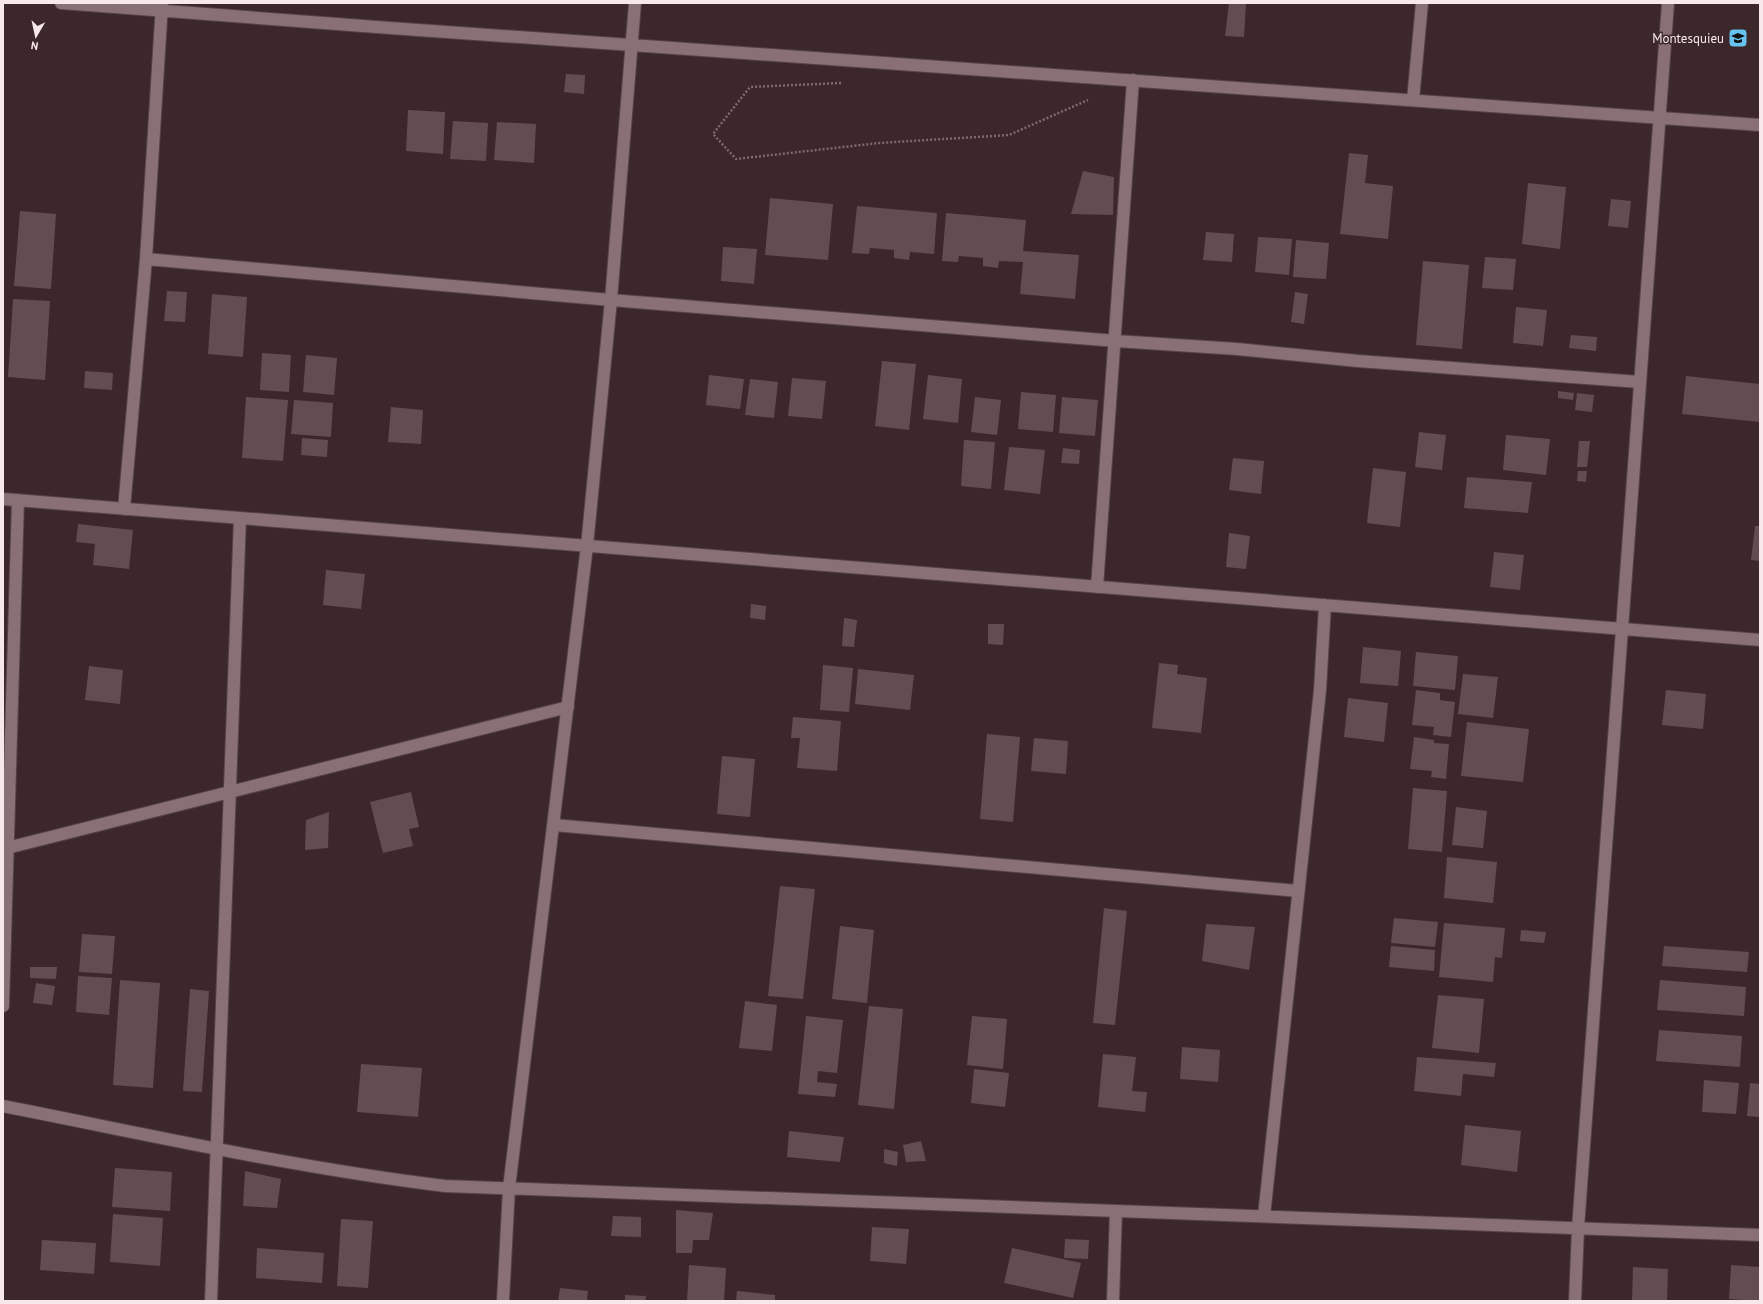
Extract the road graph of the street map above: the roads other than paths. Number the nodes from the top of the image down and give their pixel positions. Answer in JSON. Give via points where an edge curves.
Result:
{"nodes":[{"id":1,"x":61,"y":3,"type":"edge"},
{"id":2,"x":635,"y":3,"type":"edge"},
{"id":3,"x":1422,"y":3,"type":"edge"},
{"id":4,"x":1668,"y":3,"type":"edge"},
{"id":5,"x":161,"y":7,"type":"edge"},
{"id":6,"x":632,"y":45,"type":"junction"},
{"id":7,"x":1133,"y":80,"type":"junction"},
{"id":8,"x":1413,"y":100,"type":"junction"},
{"id":9,"x":1660,"y":117,"type":"junction"},
{"id":10,"x":1760,"y":125,"type":"edge"},
{"id":11,"x":146,"y":258,"type":"junction"},
{"id":12,"x":611,"y":300,"type":"junction"},
{"id":13,"x":1116,"y":341,"type":"junction"},
{"id":14,"x":1640,"y":382,"type":"junction"},
{"id":15,"x":3,"y":499,"type":"edge"},
{"id":16,"x":18,"y":500,"type":"junction"},
{"id":17,"x":124,"y":509,"type":"junction"},
{"id":18,"x":240,"y":518,"type":"junction"},
{"id":19,"x":587,"y":546,"type":"junction"},
{"id":20,"x":1097,"y":587,"type":"junction"},
{"id":21,"x":1325,"y":605,"type":"junction"},
{"id":22,"x":1622,"y":629,"type":"junction"},
{"id":23,"x":1760,"y":640,"type":"edge"},
{"id":24,"x":568,"y":707,"type":"junction"},
{"id":25,"x":230,"y":793,"type":"junction"},
{"id":26,"x":554,"y":825,"type":"junction"},
{"id":27,"x":5,"y":849,"type":"edge"},
{"id":28,"x":1298,"y":891,"type":"junction"},
{"id":29,"x":3,"y":1006,"type":"edge"},
{"id":30,"x":3,"y":1106,"type":"edge"},
{"id":31,"x":218,"y":1149,"type":"junction"},
{"id":32,"x":509,"y":1188,"type":"junction"},
{"id":33,"x":1116,"y":1211,"type":"junction"},
{"id":34,"x":1264,"y":1216,"type":"junction"},
{"id":35,"x":1578,"y":1228,"type":"junction"},
{"id":36,"x":1760,"y":1235,"type":"edge"},
{"id":37,"x":211,"y":1301,"type":"edge"},
{"id":38,"x":503,"y":1301,"type":"edge"},
{"id":39,"x":1113,"y":1301,"type":"edge"},
{"id":40,"x":1575,"y":1301,"type":"edge"}],
"edges":[{"from":1,"to":5,"type":"street"},
{"from":2,"to":6,"type":"street"},
{"from":3,"to":8,"type":"street"},
{"from":4,"to":9,"type":"street"},
{"from":5,"to":6,"type":"street"},
{"from":5,"to":11,"type":"street"},
{"from":6,"to":7,"type":"street"},
{"from":6,"to":12,"type":"street"},
{"from":7,"to":8,"type":"street"},
{"from":7,"to":13,"type":"street"},
{"from":8,"to":9,"type":"street"},
{"from":9,"to":10,"type":"street"},
{"from":9,"to":14,"type":"street"},
{"from":11,"to":12,"type":"street"},
{"from":11,"to":17,"type":"street"},
{"from":12,"to":13,"type":"street"},
{"from":12,"to":19,"type":"street"},
{"from":13,"to":14,"type":"street"},
{"from":13,"to":20,"type":"street"},
{"from":14,"to":22,"type":"street"},
{"from":15,"to":16,"type":"street"},
{"from":16,"to":17,"type":"street"},
{"from":16,"to":27,"type":"street"},
{"from":17,"to":18,"type":"street"},
{"from":18,"to":19,"type":"street"},
{"from":18,"to":25,"type":"street"},
{"from":19,"to":20,"type":"street"},
{"from":19,"to":24,"type":"street"},
{"from":20,"to":21,"type":"street"},
{"from":21,"to":22,"type":"street"},
{"from":21,"to":28,"type":"street","via":[[1320,690]]},
{"from":22,"to":23,"type":"street"},
{"from":22,"to":35,"type":"street"},
{"from":24,"to":25,"type":"street"},
{"from":24,"to":26,"type":"street"},
{"from":25,"to":27,"type":"street"},
{"from":25,"to":31,"type":"street","via":[[221,994]]},
{"from":26,"to":28,"type":"street"},
{"from":26,"to":32,"type":"street"},
{"from":27,"to":29,"type":"street"},
{"from":28,"to":34,"type":"street"},
{"from":30,"to":31,"type":"street"},
{"from":31,"to":32,"type":"street","via":[[379,1178],[445,1186]]},
{"from":31,"to":37,"type":"street"},
{"from":32,"to":33,"type":"street"},
{"from":32,"to":38,"type":"street"},
{"from":33,"to":34,"type":"street"},
{"from":33,"to":39,"type":"street"},
{"from":34,"to":35,"type":"street"},
{"from":35,"to":36,"type":"street"},
{"from":35,"to":40,"type":"street"}]}
